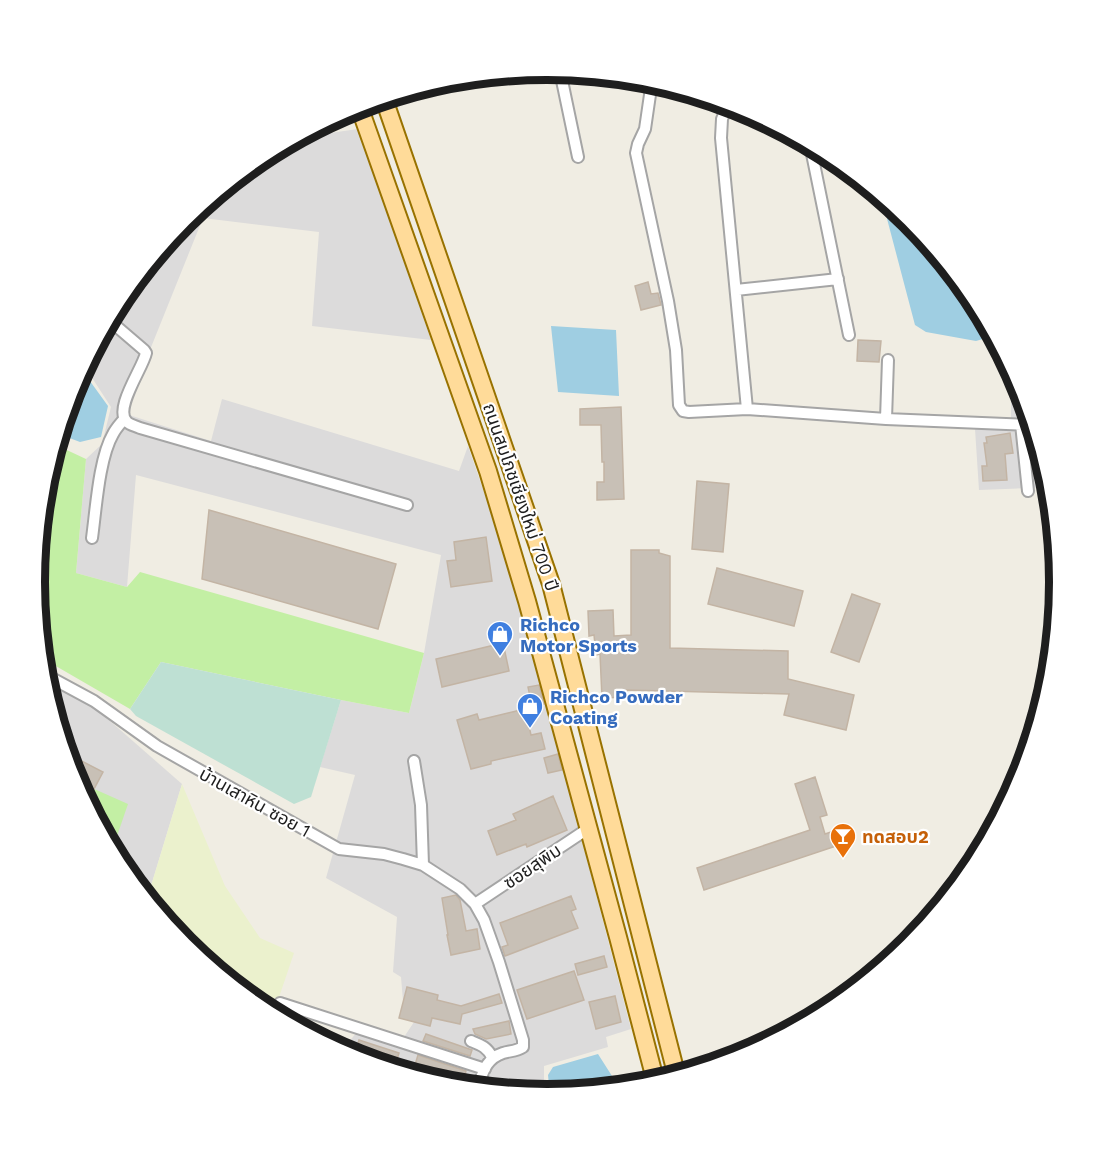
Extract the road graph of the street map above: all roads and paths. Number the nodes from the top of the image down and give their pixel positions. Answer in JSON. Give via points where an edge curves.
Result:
{"nodes":[{"id":1,"x":562,"y":80,"type":"edge"},
{"id":2,"x":651,"y":91,"type":"edge"},
{"id":3,"x":387,"y":107,"type":"edge"},
{"id":4,"x":725,"y":113,"type":"edge"},
{"id":5,"x":362,"y":115,"type":"edge"},
{"id":6,"x":812,"y":156,"type":"edge"},
{"id":7,"x":578,"y":157,"type":"dead end"},
{"id":8,"x":838,"y":279,"type":"junction"},
{"id":9,"x":736,"y":290,"type":"junction"},
{"id":10,"x":115,"y":326,"type":"edge"},
{"id":11,"x":849,"y":335,"type":"dead end"},
{"id":12,"x":888,"y":360,"type":"dead end"},
{"id":13,"x":747,"y":410,"type":"junction"},
{"id":14,"x":124,"y":419,"type":"junction"},
{"id":15,"x":886,"y":419,"type":"junction"},
{"id":16,"x":1021,"y":424,"type":"junction"},
{"id":17,"x":1024,"y":424,"type":"edge"},
{"id":18,"x":1028,"y":491,"type":"dead end"},
{"id":19,"x":407,"y":505,"type":"dead end"},
{"id":20,"x":92,"y":538,"type":"dead end"},
{"id":21,"x":55,"y":680,"type":"edge"},
{"id":22,"x":414,"y":760,"type":"dead end"},
{"id":23,"x":589,"y":828,"type":"junction"},
{"id":24,"x":423,"y":865,"type":"junction"},
{"id":25,"x":475,"y":904,"type":"junction"},
{"id":26,"x":280,"y":1004,"type":"dead end"},
{"id":27,"x":471,"y":1041,"type":"dead end"},
{"id":28,"x":492,"y":1057,"type":"junction"},
{"id":29,"x":485,"y":1069,"type":"junction"},
{"id":30,"x":675,"y":1069,"type":"edge"},
{"id":31,"x":653,"y":1073,"type":"edge"},
{"id":32,"x":480,"y":1081,"type":"edge"}],
"edges":[{"from":1,"to":7,"type":"street"},
{"from":2,"to":13,"type":"street","via":[[645,129],[636,153],[668,301],[679,405],[689,412]]},
{"from":3,"to":30,"type":"main road","name":"ถนนสมโภชเชียงใหม่ 700 ปี","via":[[552,584]]},
{"from":4,"to":9,"type":"street","via":[[721,138]]},
{"from":5,"to":23,"type":"main road","name":"ถนนสมโภชเชียงใหม่ 700 ปี","via":[[488,471]]},
{"from":6,"to":8,"type":"street"},
{"from":8,"to":9,"type":"street"},
{"from":8,"to":11,"type":"street"},
{"from":9,"to":13,"type":"street"},
{"from":10,"to":14,"type":"street","via":[[146,353],[124,402]]},
{"from":12,"to":15,"type":"street"},
{"from":13,"to":15,"type":"street"},
{"from":14,"to":19,"type":"street","via":[[140,428]]},
{"from":14,"to":20,"type":"street","via":[[106,448]]},
{"from":15,"to":16,"type":"street"},
{"from":16,"to":17,"type":"street"},
{"from":16,"to":18,"type":"street"},
{"from":21,"to":24,"type":"street","name":"บ้านเสาหิน ซอย 1","via":[[94,701],[157,746],[339,849],[384,854]]},
{"from":22,"to":24,"type":"street"},
{"from":23,"to":25,"type":"street","name":"ซอยสุพิม"},
{"from":23,"to":31,"type":"main road","name":"ถนนสมโภชเชียงใหม่ 700 ปี"},
{"from":24,"to":25,"type":"street","name":"บ้านเสาหิน ซอย 1"},
{"from":25,"to":28,"type":"street","via":[[500,962],[524,1040],[519,1050]]},
{"from":26,"to":29,"type":"street"},
{"from":27,"to":28,"type":"street","via":[[484,1047]]},
{"from":28,"to":29,"type":"street"},
{"from":29,"to":32,"type":"street"}]}
